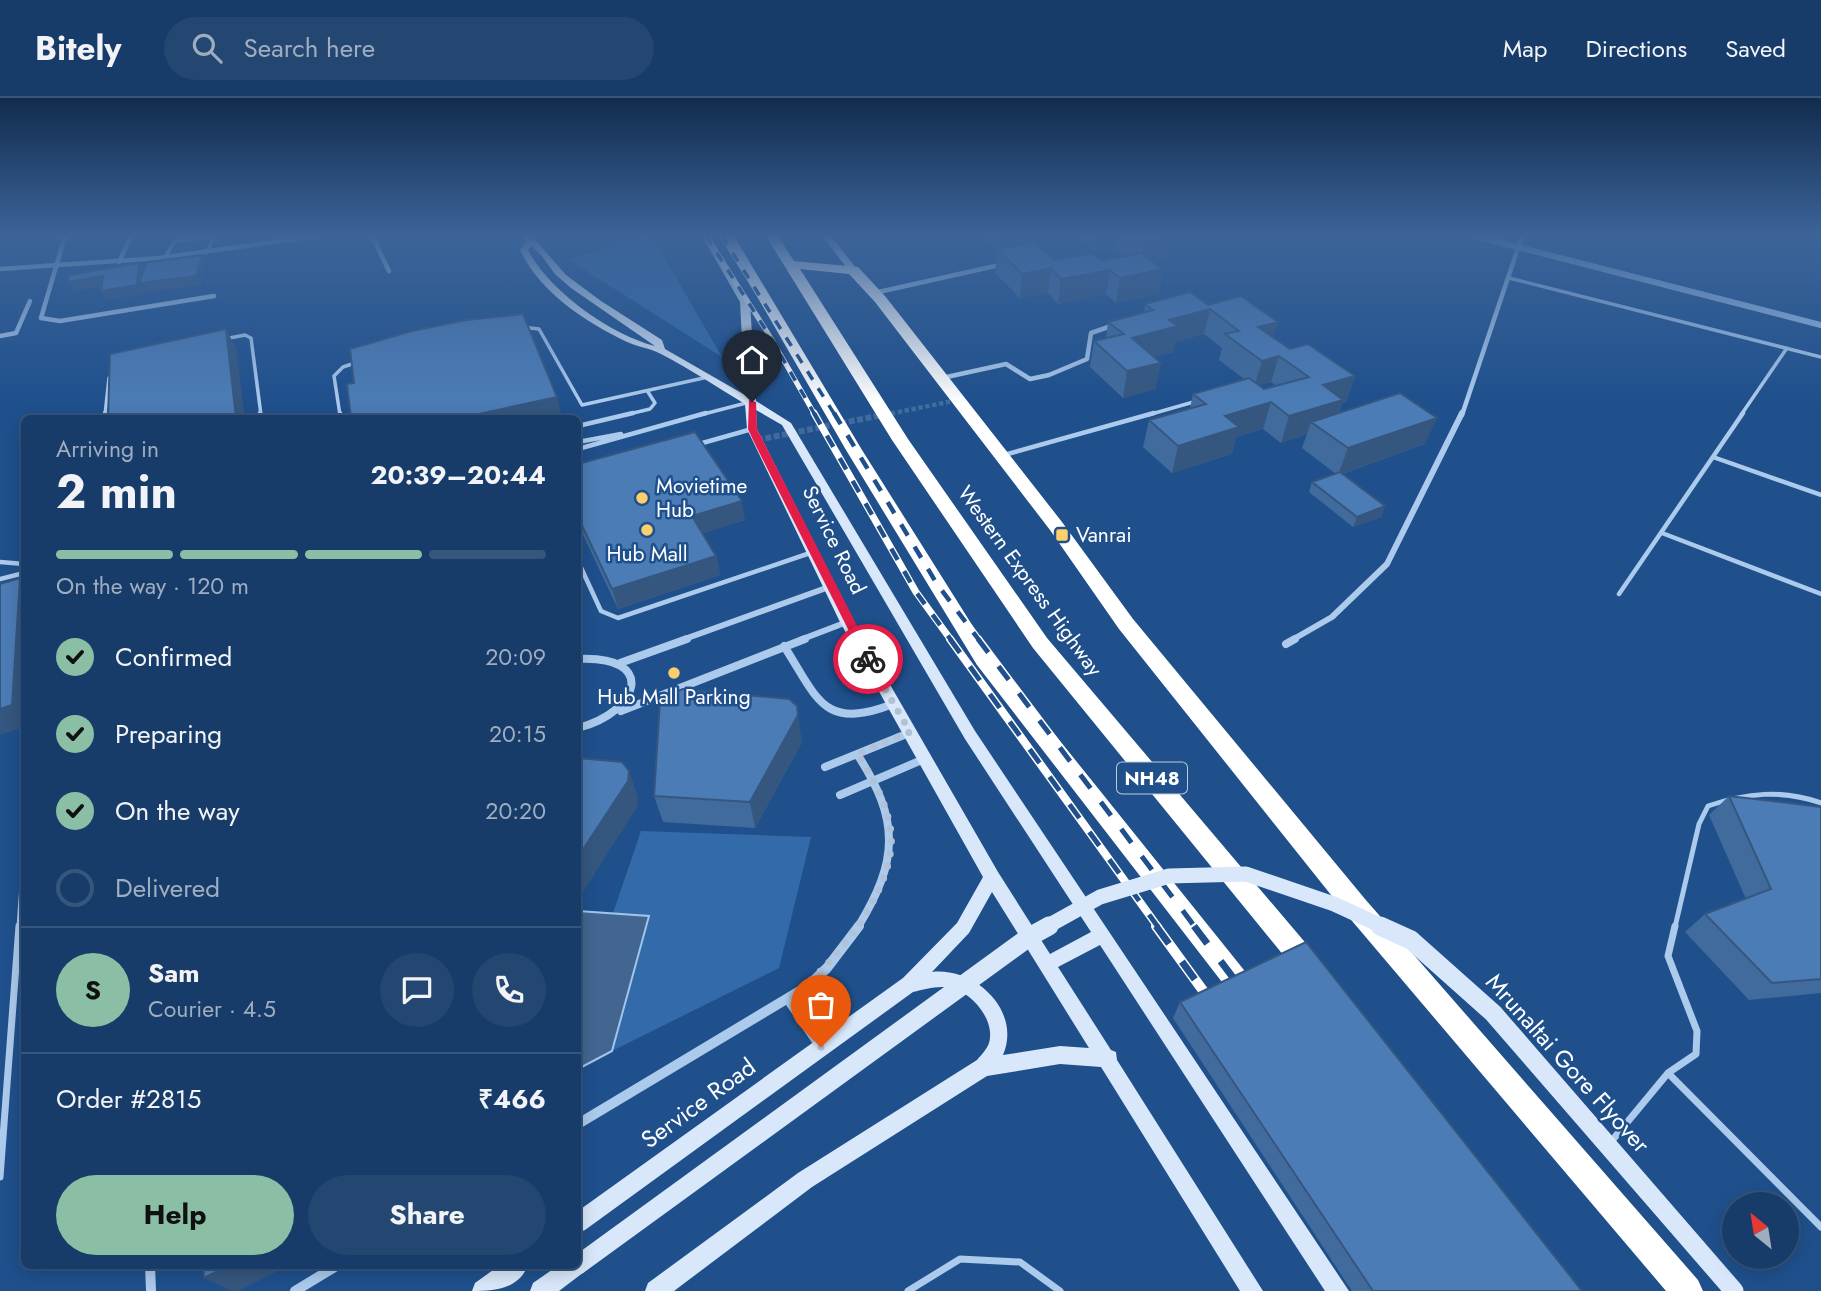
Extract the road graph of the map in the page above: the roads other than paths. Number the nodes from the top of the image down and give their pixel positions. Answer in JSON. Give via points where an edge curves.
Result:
{"nodes":[{"id":1,"x":47,"y":292,"type":"edge"},
{"id":2,"x":559,"y":292,"type":"edge"},
{"id":3,"x":582,"y":292,"type":"edge"},
{"id":4,"x":739,"y":292,"type":"edge"},
{"id":5,"x":761,"y":292,"type":"edge"},
{"id":6,"x":808,"y":292,"type":"edge"},
{"id":7,"x":880,"y":292,"type":"edge"},
{"id":8,"x":1504,"y":292,"type":"edge"},
{"id":9,"x":1563,"y":292,"type":"edge"},
{"id":10,"x":874,"y":293,"type":"joint"},
{"id":11,"x":214,"y":296,"type":"dead end"},
{"id":12,"x":590,"y":298,"type":"junction"},
{"id":13,"x":30,"y":301,"type":"dead end"},
{"id":14,"x":574,"y":304,"type":"junction"},
{"id":15,"x":41,"y":310,"type":"junction"},
{"id":16,"x":25,"y":313,"type":"junction"},
{"id":17,"x":1115,"y":324,"type":"edge"},
{"id":18,"x":516,"y":328,"type":"edge"},
{"id":19,"x":0,"y":336,"type":"edge"},
{"id":20,"x":212,"y":341,"type":"edge"},
{"id":21,"x":1787,"y":348,"type":"junction"},
{"id":22,"x":661,"y":350,"type":"junction"},
{"id":23,"x":1821,"y":357,"type":"edge"},
{"id":24,"x":360,"y":361,"type":"edge"},
{"id":25,"x":118,"y":369,"type":"edge"},
{"id":26,"x":708,"y":377,"type":"junction"},
{"id":27,"x":942,"y":378,"type":"junction"},
{"id":28,"x":648,"y":392,"type":"junction"},
{"id":29,"x":1202,"y":400,"type":"edge"},
{"id":30,"x":752,"y":402,"type":"junction"},
{"id":31,"x":105,"y":415,"type":"edge"},
{"id":32,"x":261,"y":415,"type":"edge"},
{"id":33,"x":340,"y":415,"type":"edge"},
{"id":34,"x":581,"y":425,"type":"edge"},
{"id":35,"x":752,"y":429,"type":"junction"},
{"id":36,"x":624,"y":433,"type":"junction"},
{"id":37,"x":581,"y":441,"type":"edge"},
{"id":38,"x":693,"y":445,"type":"edge"},
{"id":39,"x":581,"y":448,"type":"edge"},
{"id":40,"x":1001,"y":455,"type":"junction"},
{"id":41,"x":1713,"y":457,"type":"junction"},
{"id":42,"x":1821,"y":495,"type":"edge"},
{"id":43,"x":1662,"y":533,"type":"junction"},
{"id":44,"x":813,"y":552,"type":"junction"},
{"id":45,"x":0,"y":562,"type":"edge"},
{"id":46,"x":21,"y":564,"type":"edge"},
{"id":47,"x":581,"y":568,"type":"edge"},
{"id":48,"x":21,"y":574,"type":"edge"},
{"id":49,"x":0,"y":579,"type":"edge"},
{"id":50,"x":829,"y":587,"type":"junction"},
{"id":51,"x":1619,"y":594,"type":"dead end"},
{"id":52,"x":1821,"y":594,"type":"edge"},
{"id":53,"x":847,"y":622,"type":"junction"},
{"id":54,"x":1286,"y":644,"type":"dead end"},
{"id":55,"x":784,"y":646,"type":"junction"},
{"id":56,"x":581,"y":659,"type":"edge"},
{"id":57,"x":620,"y":663,"type":"junction"},
{"id":58,"x":894,"y":704,"type":"junction"},
{"id":59,"x":621,"y":711,"type":"junction"},
{"id":60,"x":581,"y":727,"type":"edge"},
{"id":61,"x":910,"y":732,"type":"junction"},
{"id":62,"x":857,"y":754,"type":"junction"},
{"id":63,"x":924,"y":759,"type":"junction"},
{"id":64,"x":825,"y":767,"type":"dead end"},
{"id":65,"x":873,"y":781,"type":"junction"},
{"id":66,"x":840,"y":795,"type":"dead end"},
{"id":67,"x":1821,"y":803,"type":"edge"},
{"id":68,"x":992,"y":877,"type":"junction"},
{"id":69,"x":21,"y":896,"type":"edge"},
{"id":70,"x":1101,"y":936,"type":"junction"},
{"id":71,"x":1047,"y":964,"type":"junction"},
{"id":72,"x":1321,"y":982,"type":"edge"},
{"id":73,"x":909,"y":984,"type":"junction"},
{"id":74,"x":788,"y":999,"type":"junction"},
{"id":75,"x":1261,"y":1014,"type":"edge"},
{"id":76,"x":821,"y":1047,"type":"junction"},
{"id":77,"x":1109,"y":1058,"type":"junction"},
{"id":78,"x":984,"y":1067,"type":"junction"},
{"id":79,"x":1668,"y":1073,"type":"junction"},
{"id":80,"x":581,"y":1122,"type":"edge"},
{"id":81,"x":1608,"y":1145,"type":"junction"},
{"id":82,"x":0,"y":1177,"type":"edge"},
{"id":83,"x":581,"y":1221,"type":"edge"},
{"id":84,"x":1821,"y":1227,"type":"edge"},
{"id":85,"x":581,"y":1262,"type":"edge"},
{"id":86,"x":150,"y":1269,"type":"edge"},
{"id":87,"x":331,"y":1269,"type":"edge"},
{"id":88,"x":512,"y":1269,"type":"edge"},
{"id":89,"x":571,"y":1269,"type":"edge"},
{"id":90,"x":151,"y":1291,"type":"edge"},
{"id":91,"x":295,"y":1291,"type":"edge"},
{"id":92,"x":482,"y":1291,"type":"edge"},
{"id":93,"x":541,"y":1291,"type":"edge"},
{"id":94,"x":656,"y":1291,"type":"edge"},
{"id":95,"x":908,"y":1291,"type":"edge"},
{"id":96,"x":1059,"y":1291,"type":"edge"},
{"id":97,"x":1252,"y":1291,"type":"edge"},
{"id":98,"x":1338,"y":1291,"type":"edge"},
{"id":99,"x":1687,"y":1291,"type":"edge"},
{"id":100,"x":1734,"y":1291,"type":"edge"}],
"edges":[{"from":1,"to":15,"type":"street"},
{"from":2,"to":14,"type":"main road"},
{"from":3,"to":12,"type":"main road"},
{"from":4,"to":30,"type":"main road","name":"Service Road","via":[[745,302]]},
{"from":5,"to":75,"type":"highway","number":"NH48","via":[[984,660]]},
{"from":6,"to":72,"type":"highway","name":"Western Express Highway","number":"NH48","via":[[900,440],[1040,643]]},
{"from":7,"to":10,"type":"street"},
{"from":8,"to":54,"type":"street","via":[[1466,406],[1387,564],[1332,617]]},
{"from":9,"to":21,"type":"lane"},
{"from":10,"to":27,"type":"highway"},
{"from":11,"to":15,"type":"street","via":[[60,321],[41,318]]},
{"from":12,"to":14,"type":"main road"},
{"from":12,"to":22,"type":"main road","via":[[659,342]]},
{"from":13,"to":16,"type":"street"},
{"from":14,"to":22,"type":"main road","via":[[644,348]]},
{"from":15,"to":16,"type":"street"},
{"from":16,"to":19,"type":"street","via":[[16,333]]},
{"from":17,"to":27,"type":"street","via":[[1091,333],[1087,359],[1049,375],[1030,379],[1006,364]]},
{"from":18,"to":28,"type":"lane","via":[[539,329],[582,405]]},
{"from":20,"to":32,"type":"lane","via":[[239,335],[251,338]]},
{"from":21,"to":23,"type":"lane"},
{"from":21,"to":41,"type":"lane"},
{"from":22,"to":26,"type":"main road"},
{"from":24,"to":33,"type":"lane","via":[[334,376]]},
{"from":25,"to":31,"type":"lane","via":[[109,378]]},
{"from":26,"to":28,"type":"lane"},
{"from":26,"to":30,"type":"main road"},
{"from":27,"to":40,"type":"highway"},
{"from":28,"to":34,"type":"lane","via":[[655,403],[650,409]]},
{"from":29,"to":40,"type":"lane"},
{"from":30,"to":35,"type":"main road","name":"Service Road"},
{"from":30,"to":36,"type":"lane"},
{"from":30,"to":70,"type":"main road","via":[[786,423],[970,735]]},
{"from":35,"to":38,"type":"lane"},
{"from":35,"to":44,"type":"main road","name":"Service Road"},
{"from":36,"to":37,"type":"lane"},
{"from":36,"to":39,"type":"lane"},
{"from":40,"to":99,"type":"highway","via":[[1126,624],[1356,907]]},
{"from":41,"to":42,"type":"lane"},
{"from":41,"to":43,"type":"lane"},
{"from":43,"to":51,"type":"lane"},
{"from":43,"to":52,"type":"lane"},
{"from":44,"to":47,"type":"lane","via":[[618,618],[601,611]]},
{"from":44,"to":50,"type":"main road","name":"Service Road"},
{"from":45,"to":46,"type":"lane"},
{"from":48,"to":49,"type":"lane"},
{"from":50,"to":53,"type":"main road","name":"Service Road"},
{"from":50,"to":57,"type":"street"},
{"from":53,"to":55,"type":"street"},
{"from":53,"to":58,"type":"main road","name":"Service Road"},
{"from":55,"to":58,"type":"street","via":[[827,707],[838,714],[858,716]]},
{"from":55,"to":59,"type":"street"},
{"from":56,"to":57,"type":"street","via":[[607,658]]},
{"from":57,"to":59,"type":"street","via":[[628,669],[634,687]]},
{"from":58,"to":61,"type":"main road","name":"Service Road"},
{"from":59,"to":60,"type":"street"},
{"from":61,"to":62,"type":"street"},
{"from":61,"to":63,"type":"main road","name":"Service Road"},
{"from":62,"to":64,"type":"street"},
{"from":62,"to":65,"type":"street"},
{"from":63,"to":65,"type":"street"},
{"from":63,"to":68,"type":"main road","name":"Service Road"},
{"from":65,"to":66,"type":"street"},
{"from":65,"to":74,"type":"street","via":[[891,835],[884,873],[860,926],[816,979]]},
{"from":67,"to":79,"type":"lane","via":[[1804,796],[1761,792],[1708,806],[1699,824],[1668,956],[1697,1031],[1696,1054]]},
{"from":68,"to":71,"type":"main road","name":"Service Road"},
{"from":68,"to":73,"type":"main road","name":"Service Road","via":[[963,928]]},
{"from":69,"to":82,"type":"lane"},
{"from":70,"to":71,"type":"main road"},
{"from":70,"to":98,"type":"main road"},
{"from":71,"to":77,"type":"main road","name":"Service Road"},
{"from":73,"to":76,"type":"main road","name":"Service Road"},
{"from":73,"to":78,"type":"main road","via":[[952,980],[978,990],[990,1007],[998,1032],[998,1046]]},
{"from":74,"to":76,"type":"street"},
{"from":74,"to":80,"type":"street"},
{"from":76,"to":83,"type":"main road","name":"Service Road"},
{"from":77,"to":78,"type":"main road","via":[[1059,1055]]},
{"from":77,"to":97,"type":"main road","name":"Service Road"},
{"from":78,"to":94,"type":"main road","via":[[805,1180]]},
{"from":79,"to":81,"type":"lane"},
{"from":79,"to":84,"type":"lane"},
{"from":81,"to":85,"type":"main road","name":"Mrunaltai Gore Flyover","bridge":true,"via":[[1493,1013],[1411,940],[1334,904],[1246,874],[1169,876],[1100,897],[1029,937]]},
{"from":81,"to":100,"type":"main road","name":"Mrunaltai Gore Flyover","bridge":true},
{"from":86,"to":90,"type":"street"},
{"from":87,"to":91,"type":"street"},
{"from":88,"to":92,"type":"main road"},
{"from":89,"to":93,"type":"main road","name":"Mrunaltai Gore Flyover"},
{"from":95,"to":96,"type":"lane","via":[[960,1259],[1020,1262]]}]}
